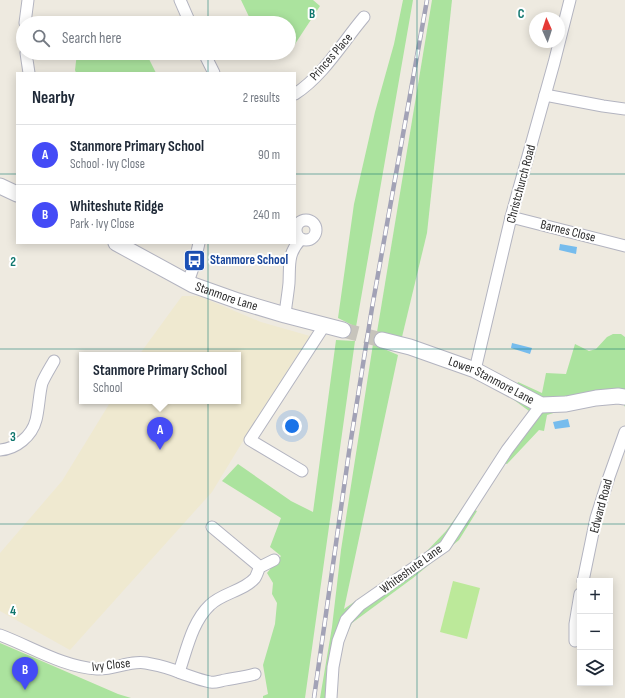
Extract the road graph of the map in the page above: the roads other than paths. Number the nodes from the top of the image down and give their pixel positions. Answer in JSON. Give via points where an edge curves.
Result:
{"nodes":[{"id":1,"x":28,"y":0,"type":"edge"},
{"id":2,"x":180,"y":0,"type":"edge"},
{"id":3,"x":570,"y":0,"type":"edge"},
{"id":4,"x":26,"y":16,"type":"edge"},
{"id":5,"x":187,"y":16,"type":"edge"},
{"id":6,"x":364,"y":17,"type":"dead end"},
{"id":7,"x":27,"y":60,"type":"edge"},
{"id":8,"x":208,"y":60,"type":"edge"},
{"id":9,"x":29,"y":72,"type":"edge"},
{"id":10,"x":214,"y":72,"type":"edge"},
{"id":11,"x":296,"y":93,"type":"edge"},
{"id":12,"x":545,"y":95,"type":"junction"},
{"id":13,"x":625,"y":109,"type":"edge"},
{"id":14,"x":0,"y":186,"type":"edge"},
{"id":15,"x":16,"y":194,"type":"edge"},
{"id":16,"x":511,"y":217,"type":"junction"},
{"id":17,"x":301,"y":239,"type":"dead end"},
{"id":18,"x":118,"y":244,"type":"edge"},
{"id":19,"x":199,"y":244,"type":"edge"},
{"id":20,"x":625,"y":246,"type":"edge"},
{"id":21,"x":188,"y":282,"type":"junction"},
{"id":22,"x":285,"y":315,"type":"junction"},
{"id":23,"x":324,"y":326,"type":"junction"},
{"id":24,"x":344,"y":330,"type":"tunnel mouth"},
{"id":25,"x":382,"y":340,"type":"tunnel mouth"},
{"id":26,"x":54,"y":361,"type":"dead end"},
{"id":27,"x":475,"y":370,"type":"junction"},
{"id":28,"x":625,"y":397,"type":"edge"},
{"id":29,"x":541,"y":405,"type":"junction"},
{"id":30,"x":625,"y":432,"type":"edge"},
{"id":31,"x":0,"y":450,"type":"edge"},
{"id":32,"x":302,"y":471,"type":"dead end"},
{"id":33,"x":212,"y":527,"type":"dead end"},
{"id":34,"x":274,"y":560,"type":"dead end"},
{"id":35,"x":260,"y":567,"type":"junction"},
{"id":36,"x":584,"y":578,"type":"edge"},
{"id":37,"x":577,"y":609,"type":"edge"},
{"id":38,"x":0,"y":635,"type":"edge"},
{"id":39,"x":575,"y":641,"type":"dead end"},
{"id":40,"x":179,"y":672,"type":"junction"},
{"id":41,"x":255,"y":674,"type":"dead end"},
{"id":42,"x":331,"y":698,"type":"edge"}],
"edges":[{"from":1,"to":4,"type":"street"},
{"from":2,"to":5,"type":"street"},
{"from":3,"to":12,"type":"street","name":"Christchurch Road"},
{"from":6,"to":11,"type":"street","name":"Princes Place","via":[[338,51]]},
{"from":7,"to":9,"type":"street"},
{"from":8,"to":10,"type":"street"},
{"from":12,"to":13,"type":"street"},
{"from":12,"to":16,"type":"street","name":"Christchurch Road"},
{"from":14,"to":15,"type":"street"},
{"from":16,"to":20,"type":"street","name":"Barnes Close"},
{"from":16,"to":27,"type":"street","name":"Christchurch Road"},
{"from":17,"to":22,"type":"street","via":[[294,246],[289,264]]},
{"from":18,"to":21,"type":"street","name":"Stanmore Lane"},
{"from":19,"to":21,"type":"street"},
{"from":21,"to":22,"type":"street","name":"Stanmore Lane"},
{"from":22,"to":23,"type":"street","name":"Stanmore Lane"},
{"from":23,"to":24,"type":"street","name":"Stanmore Lane"},
{"from":23,"to":32,"type":"street","via":[[250,440]]},
{"from":25,"to":27,"type":"street","name":"Lower Stanmore Lane"},
{"from":26,"to":31,"type":"street","via":[[43,381],[32,430],[20,443]]},
{"from":27,"to":29,"type":"street","name":"Lower Stanmore Lane"},
{"from":28,"to":29,"type":"street","name":"Lower Stanmore Lane"},
{"from":29,"to":42,"type":"street","name":"Whiteshute Lane","via":[[507,450],[445,546],[360,605],[346,620],[338,641],[333,667]]},
{"from":30,"to":36,"type":"street","name":"Edward Road","via":[[596,518]]},
{"from":33,"to":35,"type":"street"},
{"from":34,"to":35,"type":"street"},
{"from":35,"to":40,"type":"street","via":[[256,577],[248,584],[212,604],[198,620]]},
{"from":37,"to":39,"type":"street","via":[[574,624]]},
{"from":38,"to":40,"type":"street","name":"Ivy Close","via":[[80,667],[99,669],[143,662]]},
{"from":40,"to":41,"type":"street","name":"Ivy Close","via":[[211,682]]}]}
